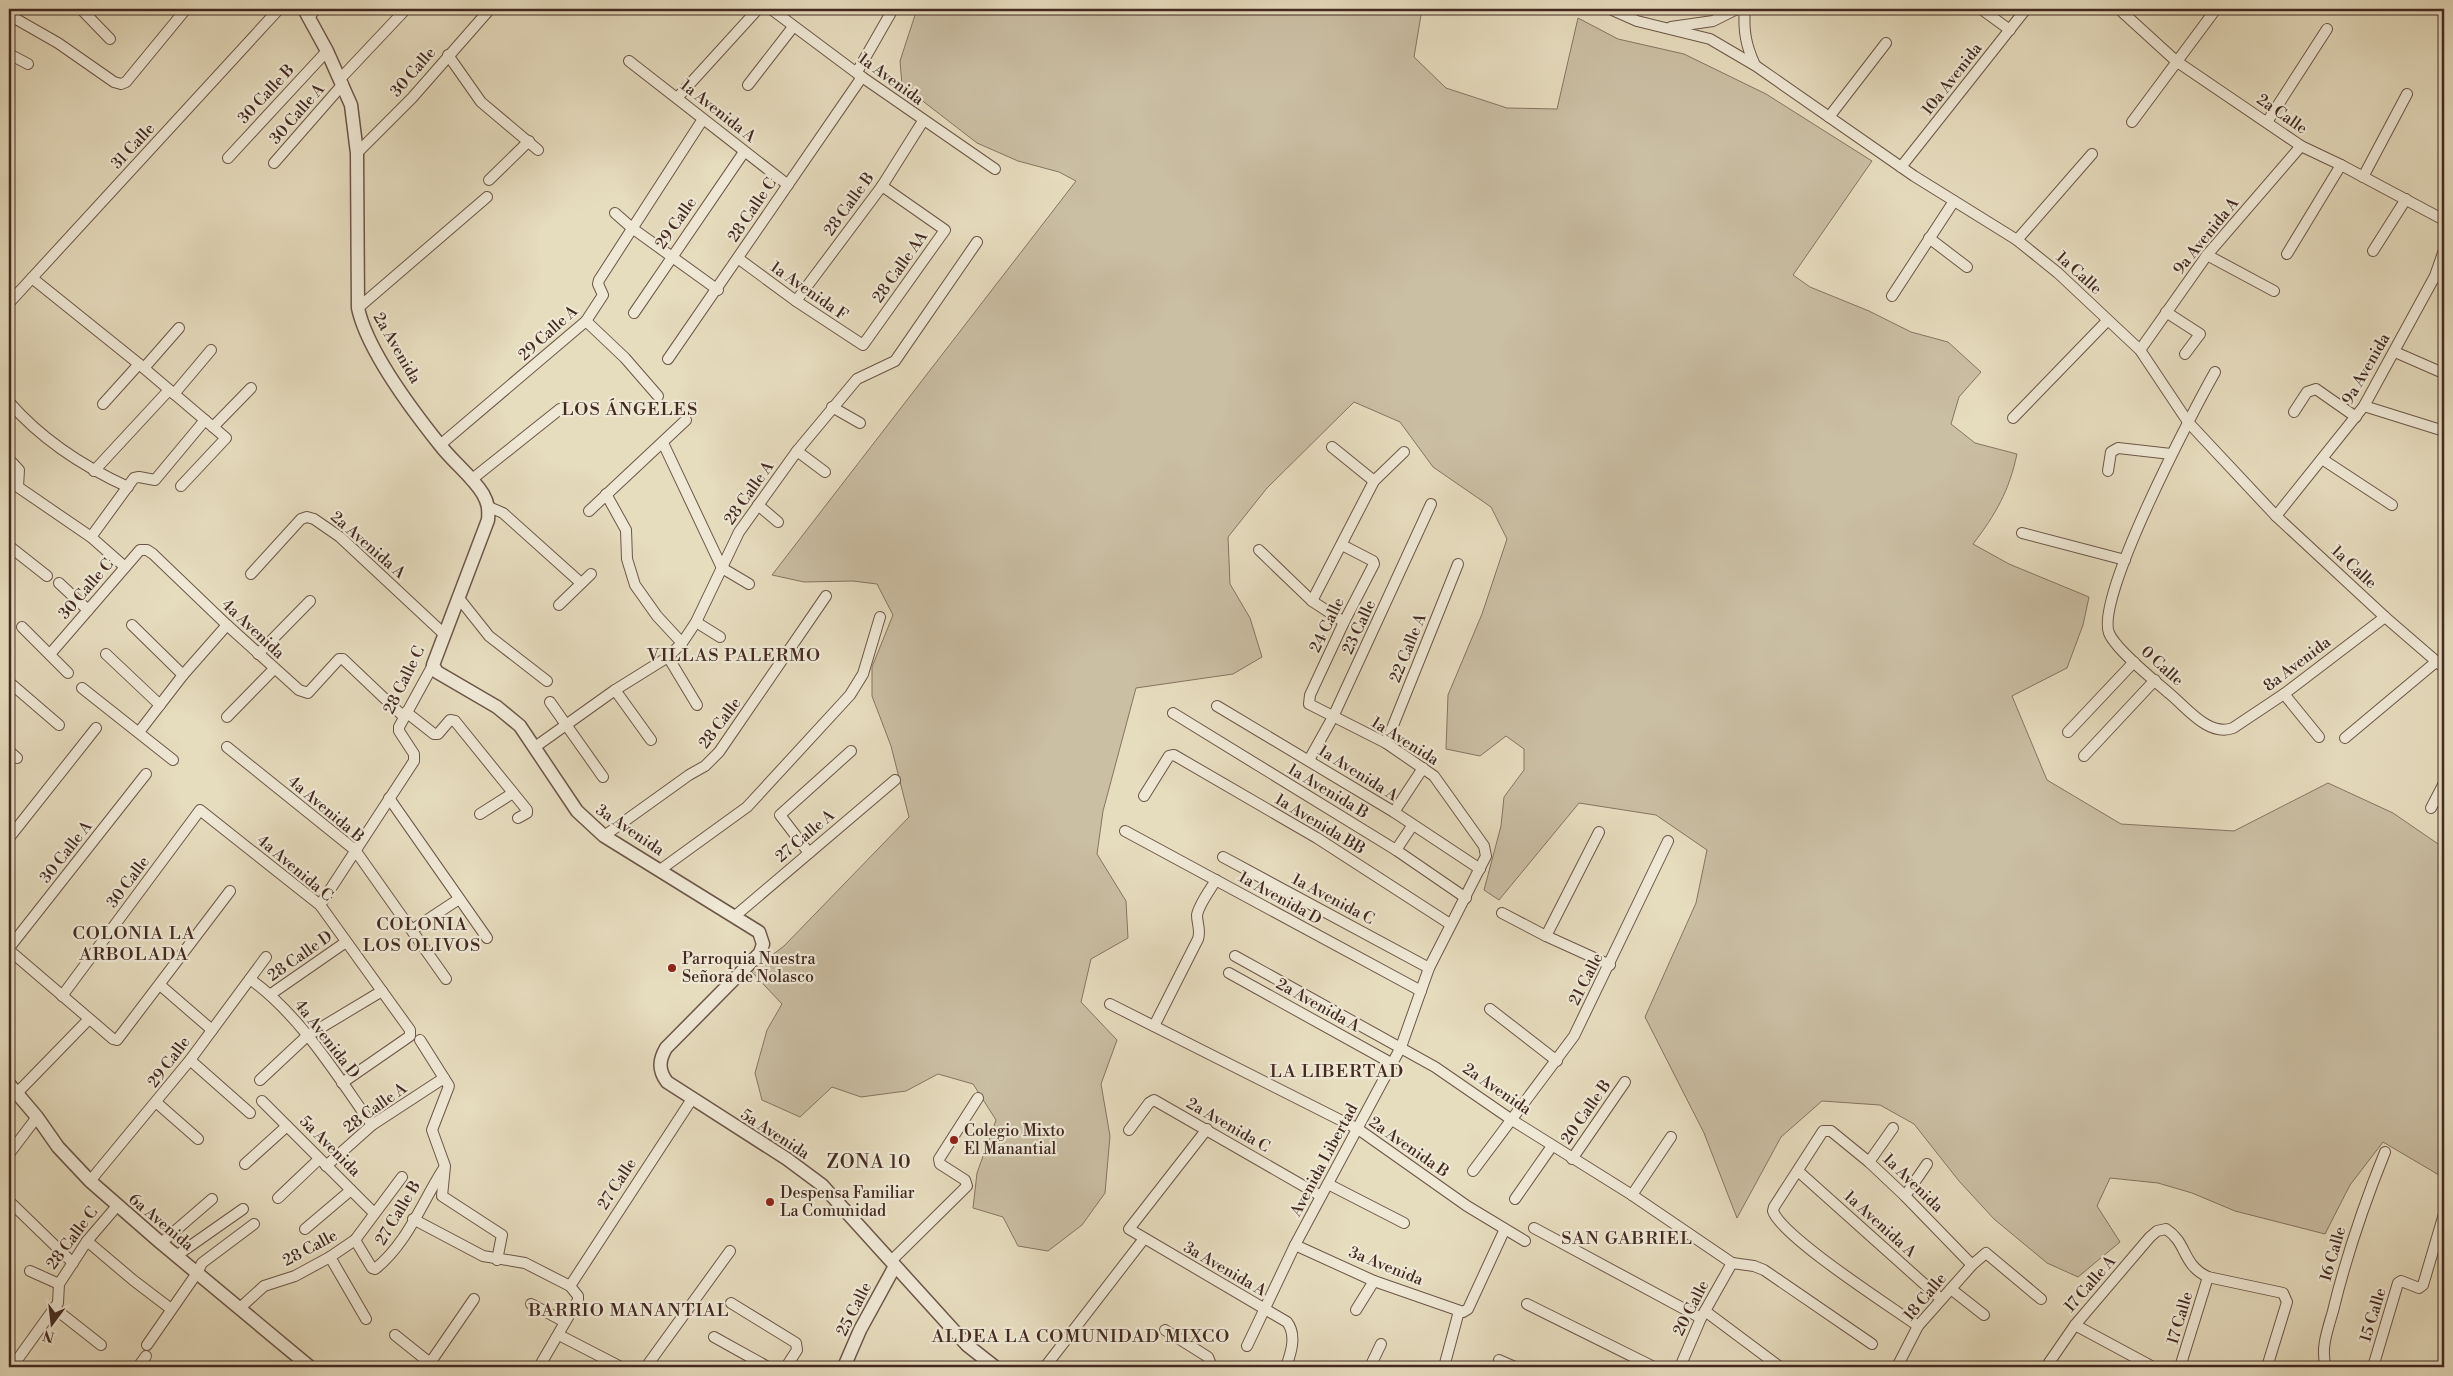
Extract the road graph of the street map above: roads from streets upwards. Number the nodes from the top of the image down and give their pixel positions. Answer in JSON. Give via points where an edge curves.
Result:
{"nodes":[{"id":1,"x":81,"y":9,"type":"edge"},
{"id":2,"x":186,"y":9,"type":"edge"},
{"id":3,"x":279,"y":9,"type":"edge"},
{"id":4,"x":406,"y":9,"type":"edge"},
{"id":5,"x":490,"y":9,"type":"edge"},
{"id":6,"x":758,"y":9,"type":"edge"},
{"id":7,"x":771,"y":9,"type":"edge"},
{"id":8,"x":1611,"y":9,"type":"edge"},
{"id":9,"x":1736,"y":9,"type":"edge"},
{"id":10,"x":1745,"y":9,"type":"edge"},
{"id":11,"x":1981,"y":9,"type":"edge"},
{"id":12,"x":2026,"y":9,"type":"edge"},
{"id":13,"x":2119,"y":9,"type":"edge"},
{"id":14,"x":2216,"y":9,"type":"edge"},
{"id":15,"x":890,"y":10,"type":"edge"},
{"id":16,"x":309,"y":12,"type":"edge"},
{"id":17,"x":9,"y":15,"type":"edge"},
{"id":18,"x":793,"y":27,"type":"junction"},
{"id":19,"x":1664,"y":28,"type":"junction"},
{"id":20,"x":2327,"y":29,"type":"dead end"},
{"id":21,"x":2010,"y":30,"type":"junction"},
{"id":22,"x":110,"y":40,"type":"dead end"},
{"id":23,"x":1886,"y":43,"type":"dead end"},
{"id":24,"x":327,"y":52,"type":"junction"},
{"id":25,"x":9,"y":54,"type":"edge"},
{"id":26,"x":448,"y":55,"type":"junction"},
{"id":27,"x":629,"y":60,"type":"dead end"},
{"id":28,"x":2176,"y":61,"type":"junction"},
{"id":29,"x":28,"y":64,"type":"dead end"},
{"id":30,"x":1756,"y":66,"type":"junction"},
{"id":31,"x":859,"y":75,"type":"junction"},
{"id":32,"x":342,"y":82,"type":"junction"},
{"id":33,"x":748,"y":85,"type":"dead end"},
{"id":34,"x":2407,"y":94,"type":"dead end"},
{"id":35,"x":677,"y":98,"type":"junction"},
{"id":36,"x":1829,"y":118,"type":"junction"},
{"id":37,"x":703,"y":119,"type":"junction"},
{"id":38,"x":923,"y":120,"type":"junction"},
{"id":39,"x":2132,"y":122,"type":"dead end"},
{"id":40,"x":2267,"y":122,"type":"junction"},
{"id":41,"x":529,"y":141,"type":"junction"},
{"id":42,"x":2301,"y":146,"type":"junction"},
{"id":43,"x":538,"y":150,"type":"dead end"},
{"id":44,"x":744,"y":152,"type":"junction"},
{"id":45,"x":357,"y":153,"type":"junction"},
{"id":46,"x":2092,"y":154,"type":"dead end"},
{"id":47,"x":228,"y":158,"type":"dead end"},
{"id":48,"x":274,"y":164,"type":"dead end"},
{"id":49,"x":2341,"y":165,"type":"junction"},
{"id":50,"x":1902,"y":167,"type":"junction"},
{"id":51,"x":995,"y":169,"type":"dead end"},
{"id":52,"x":2363,"y":178,"type":"junction"},
{"id":53,"x":489,"y":180,"type":"dead end"},
{"id":54,"x":788,"y":185,"type":"junction"},
{"id":55,"x":882,"y":186,"type":"junction"},
{"id":56,"x":487,"y":197,"type":"dead end"},
{"id":57,"x":2406,"y":200,"type":"junction"},
{"id":58,"x":1954,"y":201,"type":"junction"},
{"id":59,"x":615,"y":213,"type":"dead end"},
{"id":60,"x":2444,"y":220,"type":"edge"},
{"id":61,"x":632,"y":228,"type":"junction"},
{"id":62,"x":1929,"y":238,"type":"junction"},
{"id":63,"x":2017,"y":240,"type":"junction"},
{"id":64,"x":977,"y":242,"type":"dead end"},
{"id":65,"x":2444,"y":250,"type":"edge"},
{"id":66,"x":2373,"y":251,"type":"dead end"},
{"id":67,"x":2287,"y":254,"type":"dead end"},
{"id":68,"x":2207,"y":255,"type":"junction"},
{"id":69,"x":671,"y":256,"type":"junction"},
{"id":70,"x":739,"y":259,"type":"junction"},
{"id":71,"x":1967,"y":267,"type":"dead end"},
{"id":72,"x":32,"y":278,"type":"junction"},
{"id":73,"x":2440,"y":278,"type":"edge"},
{"id":74,"x":718,"y":290,"type":"junction"},
{"id":75,"x":2274,"y":292,"type":"dead end"},
{"id":76,"x":1892,"y":296,"type":"dead end"},
{"id":77,"x":9,"y":302,"type":"edge"},
{"id":78,"x":796,"y":302,"type":"junction"},
{"id":79,"x":358,"y":308,"type":"junction"},
{"id":80,"x":2166,"y":312,"type":"junction"},
{"id":81,"x":634,"y":313,"type":"dead end"},
{"id":82,"x":586,"y":321,"type":"junction"},
{"id":83,"x":2108,"y":321,"type":"junction"},
{"id":84,"x":180,"y":328,"type":"dead end"},
{"id":85,"x":863,"y":345,"type":"joint"},
{"id":86,"x":210,"y":350,"type":"dead end"},
{"id":87,"x":2140,"y":350,"type":"junction"},
{"id":88,"x":2395,"y":352,"type":"junction"},
{"id":89,"x":2185,"y":354,"type":"dead end"},
{"id":90,"x":668,"y":359,"type":"dead end"},
{"id":91,"x":141,"y":366,"type":"junction"},
{"id":92,"x":2216,"y":372,"type":"dead end"},
{"id":93,"x":2443,"y":373,"type":"edge"},
{"id":94,"x":251,"y":388,"type":"dead end"},
{"id":95,"x":171,"y":392,"type":"junction"},
{"id":96,"x":658,"y":396,"type":"dead end"},
{"id":97,"x":9,"y":402,"type":"edge"},
{"id":98,"x":102,"y":404,"type":"dead end"},
{"id":99,"x":2364,"y":406,"type":"junction"},
{"id":100,"x":832,"y":407,"type":"junction"},
{"id":101,"x":560,"y":409,"type":"dead end"},
{"id":102,"x":2294,"y":412,"type":"dead end"},
{"id":103,"x":2356,"y":417,"type":"junction"},
{"id":104,"x":2013,"y":418,"type":"dead end"},
{"id":105,"x":686,"y":420,"type":"dead end"},
{"id":106,"x":2188,"y":422,"type":"junction"},
{"id":107,"x":860,"y":423,"type":"dead end"},
{"id":108,"x":209,"y":424,"type":"junction"},
{"id":109,"x":2444,"y":431,"type":"edge"},
{"id":110,"x":663,"y":443,"type":"junction"},
{"id":111,"x":440,"y":445,"type":"junction"},
{"id":112,"x":1332,"y":447,"type":"dead end"},
{"id":113,"x":797,"y":451,"type":"junction"},
{"id":114,"x":1404,"y":452,"type":"dead end"},
{"id":115,"x":2171,"y":454,"type":"junction"},
{"id":116,"x":9,"y":459,"type":"edge"},
{"id":117,"x":2322,"y":459,"type":"junction"},
{"id":118,"x":94,"y":471,"type":"junction"},
{"id":119,"x":2108,"y":471,"type":"dead end"},
{"id":120,"x":824,"y":472,"type":"dead end"},
{"id":121,"x":470,"y":480,"type":"junction"},
{"id":122,"x":1374,"y":481,"type":"junction"},
{"id":123,"x":181,"y":486,"type":"dead end"},
{"id":124,"x":128,"y":487,"type":"junction"},
{"id":125,"x":606,"y":494,"type":"junction"},
{"id":126,"x":1431,"y":504,"type":"dead end"},
{"id":127,"x":758,"y":505,"type":"junction"},
{"id":128,"x":2392,"y":505,"type":"dead end"},
{"id":129,"x":489,"y":507,"type":"junction"},
{"id":130,"x":589,"y":511,"type":"dead end"},
{"id":131,"x":2276,"y":516,"type":"junction"},
{"id":132,"x":778,"y":522,"type":"dead end"},
{"id":133,"x":2022,"y":534,"type":"dead end"},
{"id":134,"x":91,"y":538,"type":"junction"},
{"id":135,"x":1342,"y":545,"type":"junction"},
{"id":136,"x":9,"y":546,"type":"edge"},
{"id":137,"x":147,"y":550,"type":"joint"},
{"id":138,"x":1259,"y":550,"type":"dead end"},
{"id":139,"x":2125,"y":560,"type":"junction"},
{"id":140,"x":1458,"y":564,"type":"dead end"},
{"id":141,"x":125,"y":567,"type":"junction"},
{"id":142,"x":722,"y":568,"type":"junction"},
{"id":143,"x":252,"y":574,"type":"dead end"},
{"id":144,"x":591,"y":574,"type":"dead end"},
{"id":145,"x":47,"y":576,"type":"dead end"},
{"id":146,"x":59,"y":583,"type":"dead end"},
{"id":147,"x":581,"y":583,"type":"junction"},
{"id":148,"x":749,"y":584,"type":"dead end"},
{"id":149,"x":826,"y":596,"type":"dead end"},
{"id":150,"x":458,"y":597,"type":"junction"},
{"id":151,"x":310,"y":601,"type":"dead end"},
{"id":152,"x":1312,"y":601,"type":"junction"},
{"id":153,"x":559,"y":605,"type":"dead end"},
{"id":154,"x":88,"y":610,"type":"junction"},
{"id":155,"x":880,"y":617,"type":"dead end"},
{"id":156,"x":2385,"y":617,"type":"junction"},
{"id":157,"x":696,"y":622,"type":"junction"},
{"id":158,"x":1344,"y":622,"type":"junction"},
{"id":159,"x":132,"y":625,"type":"dead end"},
{"id":160,"x":227,"y":625,"type":"junction"},
{"id":161,"x":22,"y":627,"type":"dead end"},
{"id":162,"x":444,"y":634,"type":"junction"},
{"id":163,"x":720,"y":637,"type":"dead end"},
{"id":164,"x":682,"y":642,"type":"junction"},
{"id":165,"x":51,"y":653,"type":"junction"},
{"id":166,"x":106,"y":654,"type":"dead end"},
{"id":167,"x":258,"y":654,"type":"junction"},
{"id":168,"x":668,"y":657,"type":"junction"},
{"id":169,"x":2134,"y":662,"type":"junction"},
{"id":170,"x":433,"y":665,"type":"junction"},
{"id":171,"x":2440,"y":665,"type":"edge"},
{"id":172,"x":274,"y":669,"type":"junction"},
{"id":173,"x":68,"y":673,"type":"dead end"},
{"id":174,"x":183,"y":675,"type":"junction"},
{"id":175,"x":2155,"y":680,"type":"junction"},
{"id":176,"x":548,"y":681,"type":"dead end"},
{"id":177,"x":9,"y":682,"type":"edge"},
{"id":178,"x":82,"y":688,"type":"dead end"},
{"id":179,"x":615,"y":690,"type":"junction"},
{"id":180,"x":2284,"y":694,"type":"junction"},
{"id":181,"x":1308,"y":700,"type":"joint"},
{"id":182,"x":550,"y":702,"type":"dead end"},
{"id":183,"x":160,"y":705,"type":"junction"},
{"id":184,"x":698,"y":705,"type":"dead end"},
{"id":185,"x":1217,"y":706,"type":"dead end"},
{"id":186,"x":1173,"y":712,"type":"dead end"},
{"id":187,"x":405,"y":714,"type":"junction"},
{"id":188,"x":227,"y":716,"type":"dead end"},
{"id":189,"x":1333,"y":717,"type":"junction"},
{"id":190,"x":567,"y":723,"type":"junction"},
{"id":191,"x":59,"y":726,"type":"dead end"},
{"id":192,"x":96,"y":728,"type":"dead end"},
{"id":193,"x":2224,"y":731,"type":"joint"},
{"id":194,"x":139,"y":732,"type":"junction"},
{"id":195,"x":2068,"y":732,"type":"dead end"},
{"id":196,"x":2319,"y":737,"type":"dead end"},
{"id":197,"x":2345,"y":738,"type":"dead end"},
{"id":198,"x":651,"y":740,"type":"dead end"},
{"id":199,"x":1386,"y":743,"type":"junction"},
{"id":200,"x":535,"y":746,"type":"junction"},
{"id":201,"x":227,"y":747,"type":"dead end"},
{"id":202,"x":9,"y":751,"type":"edge"},
{"id":203,"x":851,"y":751,"type":"dead end"},
{"id":204,"x":2084,"y":756,"type":"dead end"},
{"id":205,"x":17,"y":758,"type":"dead end"},
{"id":206,"x":173,"y":760,"type":"dead end"},
{"id":207,"x":1309,"y":760,"type":"junction"},
{"id":208,"x":1423,"y":768,"type":"junction"},
{"id":209,"x":146,"y":774,"type":"dead end"},
{"id":210,"x":603,"y":777,"type":"dead end"},
{"id":211,"x":895,"y":780,"type":"dead end"},
{"id":212,"x":2444,"y":783,"type":"edge"},
{"id":213,"x":513,"y":793,"type":"junction"},
{"id":214,"x":1144,"y":796,"type":"dead end"},
{"id":215,"x":389,"y":798,"type":"junction"},
{"id":216,"x":2430,"y":808,"type":"dead end"},
{"id":217,"x":200,"y":810,"type":"joint"},
{"id":218,"x":1394,"y":812,"type":"junction"},
{"id":219,"x":480,"y":814,"type":"dead end"},
{"id":220,"x":518,"y":818,"type":"dead end"},
{"id":221,"x":1412,"y":826,"type":"junction"},
{"id":222,"x":1125,"y":831,"type":"dead end"},
{"id":223,"x":1599,"y":832,"type":"dead end"},
{"id":224,"x":604,"y":836,"type":"junction"},
{"id":225,"x":9,"y":838,"type":"edge"},
{"id":226,"x":1668,"y":841,"type":"dead end"},
{"id":227,"x":355,"y":850,"type":"junction"},
{"id":228,"x":1396,"y":850,"type":"junction"},
{"id":229,"x":1486,"y":851,"type":"joint"},
{"id":230,"x":809,"y":853,"type":"junction"},
{"id":231,"x":1223,"y":857,"type":"dead end"},
{"id":232,"x":1480,"y":869,"type":"junction"},
{"id":233,"x":660,"y":870,"type":"junction"},
{"id":234,"x":1216,"y":880,"type":"junction"},
{"id":235,"x":230,"y":891,"type":"dead end"},
{"id":236,"x":1466,"y":898,"type":"junction"},
{"id":237,"x":459,"y":899,"type":"junction"},
{"id":238,"x":320,"y":905,"type":"junction"},
{"id":239,"x":1502,"y":913,"type":"dead end"},
{"id":240,"x":735,"y":916,"type":"junction"},
{"id":241,"x":1450,"y":924,"type":"junction"},
{"id":242,"x":412,"y":930,"type":"junction"},
{"id":243,"x":1546,"y":936,"type":"junction"},
{"id":244,"x":487,"y":938,"type":"dead end"},
{"id":245,"x":346,"y":942,"type":"junction"},
{"id":246,"x":9,"y":949,"type":"edge"},
{"id":247,"x":1235,"y":956,"type":"dead end"},
{"id":248,"x":266,"y":957,"type":"dead end"},
{"id":249,"x":1610,"y":965,"type":"junction"},
{"id":250,"x":1429,"y":968,"type":"junction"},
{"id":251,"x":1229,"y":973,"type":"dead end"},
{"id":252,"x":250,"y":979,"type":"junction"},
{"id":253,"x":446,"y":979,"type":"dead end"},
{"id":254,"x":160,"y":985,"type":"junction"},
{"id":255,"x":382,"y":991,"type":"junction"},
{"id":256,"x":1421,"y":991,"type":"junction"},
{"id":257,"x":271,"y":994,"type":"junction"},
{"id":258,"x":62,"y":996,"type":"junction"},
{"id":259,"x":1110,"y":1004,"type":"dead end"},
{"id":260,"x":1490,"y":1009,"type":"dead end"},
{"id":261,"x":89,"y":1019,"type":"junction"},
{"id":262,"x":1154,"y":1026,"type":"junction"},
{"id":263,"x":212,"y":1030,"type":"junction"},
{"id":264,"x":307,"y":1036,"type":"junction"},
{"id":265,"x":420,"y":1040,"type":"dead end"},
{"id":266,"x":1401,"y":1047,"type":"junction"},
{"id":267,"x":190,"y":1060,"type":"junction"},
{"id":268,"x":1557,"y":1061,"type":"junction"},
{"id":269,"x":660,"y":1064,"type":"joint"},
{"id":270,"x":1393,"y":1064,"type":"junction"},
{"id":271,"x":444,"y":1078,"type":"junction"},
{"id":272,"x":260,"y":1080,"type":"dead end"},
{"id":273,"x":342,"y":1082,"type":"junction"},
{"id":274,"x":1626,"y":1082,"type":"dead end"},
{"id":275,"x":11,"y":1087,"type":"edge"},
{"id":276,"x":978,"y":1098,"type":"dead end"},
{"id":277,"x":692,"y":1099,"type":"junction"},
{"id":278,"x":262,"y":1101,"type":"dead end"},
{"id":279,"x":157,"y":1103,"type":"junction"},
{"id":280,"x":250,"y":1114,"type":"dead end"},
{"id":281,"x":37,"y":1117,"type":"junction"},
{"id":282,"x":1512,"y":1120,"type":"junction"},
{"id":283,"x":372,"y":1125,"type":"junction"},
{"id":284,"x":286,"y":1126,"type":"junction"},
{"id":285,"x":1893,"y":1128,"type":"dead end"},
{"id":286,"x":1207,"y":1129,"type":"junction"},
{"id":287,"x":1358,"y":1129,"type":"junction"},
{"id":288,"x":1129,"y":1130,"type":"dead end"},
{"id":289,"x":1670,"y":1136,"type":"dead end"},
{"id":290,"x":198,"y":1140,"type":"dead end"},
{"id":291,"x":1552,"y":1146,"type":"junction"},
{"id":292,"x":2385,"y":1152,"type":"dead end"},
{"id":293,"x":9,"y":1154,"type":"edge"},
{"id":294,"x":1572,"y":1159,"type":"junction"},
{"id":295,"x":1869,"y":1162,"type":"junction"},
{"id":296,"x":322,"y":1163,"type":"junction"},
{"id":297,"x":245,"y":1164,"type":"dead end"},
{"id":298,"x":1927,"y":1164,"type":"dead end"},
{"id":299,"x":445,"y":1166,"type":"junction"},
{"id":300,"x":1473,"y":1171,"type":"dead end"},
{"id":301,"x":1798,"y":1171,"type":"junction"},
{"id":302,"x":402,"y":1177,"type":"dead end"},
{"id":303,"x":90,"y":1181,"type":"junction"},
{"id":304,"x":1328,"y":1184,"type":"junction"},
{"id":305,"x":351,"y":1190,"type":"junction"},
{"id":306,"x":1632,"y":1195,"type":"junction"},
{"id":307,"x":1321,"y":1196,"type":"junction"},
{"id":308,"x":1905,"y":1196,"type":"junction"},
{"id":309,"x":278,"y":1198,"type":"dead end"},
{"id":310,"x":212,"y":1199,"type":"dead end"},
{"id":311,"x":1515,"y":1199,"type":"dead end"},
{"id":312,"x":9,"y":1201,"type":"edge"},
{"id":313,"x":117,"y":1206,"type":"junction"},
{"id":314,"x":243,"y":1209,"type":"dead end"},
{"id":315,"x":374,"y":1213,"type":"junction"},
{"id":316,"x":2444,"y":1214,"type":"edge"},
{"id":317,"x":413,"y":1219,"type":"junction"},
{"id":318,"x":1404,"y":1223,"type":"dead end"},
{"id":319,"x":254,"y":1224,"type":"dead end"},
{"id":320,"x":1534,"y":1228,"type":"dead end"},
{"id":321,"x":305,"y":1229,"type":"dead end"},
{"id":322,"x":1504,"y":1230,"type":"junction"},
{"id":323,"x":355,"y":1240,"type":"junction"},
{"id":324,"x":1144,"y":1240,"type":"junction"},
{"id":325,"x":87,"y":1241,"type":"junction"},
{"id":326,"x":1525,"y":1242,"type":"dead end"},
{"id":327,"x":160,"y":1243,"type":"junction"},
{"id":328,"x":1295,"y":1245,"type":"junction"},
{"id":329,"x":730,"y":1251,"type":"dead end"},
{"id":330,"x":176,"y":1256,"type":"junction"},
{"id":331,"x":330,"y":1257,"type":"junction"},
{"id":332,"x":497,"y":1260,"type":"junction"},
{"id":333,"x":73,"y":1263,"type":"junction"},
{"id":334,"x":893,"y":1263,"type":"junction"},
{"id":335,"x":1732,"y":1263,"type":"junction"},
{"id":336,"x":1972,"y":1265,"type":"junction"},
{"id":337,"x":30,"y":1271,"type":"dead end"},
{"id":338,"x":197,"y":1273,"type":"junction"},
{"id":339,"x":2208,"y":1277,"type":"junction"},
{"id":340,"x":1374,"y":1281,"type":"junction"},
{"id":341,"x":58,"y":1284,"type":"junction"},
{"id":342,"x":570,"y":1286,"type":"junction"},
{"id":343,"x":1951,"y":1289,"type":"junction"},
{"id":344,"x":474,"y":1299,"type":"dead end"},
{"id":345,"x":1941,"y":1299,"type":"junction"},
{"id":346,"x":2041,"y":1299,"type":"dead end"},
{"id":347,"x":731,"y":1303,"type":"dead end"},
{"id":348,"x":531,"y":1304,"type":"dead end"},
{"id":349,"x":1527,"y":1304,"type":"dead end"},
{"id":350,"x":54,"y":1308,"type":"junction"},
{"id":351,"x":240,"y":1308,"type":"junction"},
{"id":352,"x":171,"y":1309,"type":"junction"},
{"id":353,"x":1265,"y":1310,"type":"junction"},
{"id":354,"x":1356,"y":1310,"type":"dead end"},
{"id":355,"x":1462,"y":1311,"type":"junction"},
{"id":356,"x":1703,"y":1314,"type":"junction"},
{"id":357,"x":1984,"y":1315,"type":"dead end"},
{"id":358,"x":366,"y":1318,"type":"dead end"},
{"id":359,"x":565,"y":1322,"type":"junction"},
{"id":360,"x":2075,"y":1325,"type":"junction"},
{"id":361,"x":1918,"y":1326,"type":"junction"},
{"id":362,"x":1165,"y":1330,"type":"dead end"},
{"id":363,"x":395,"y":1335,"type":"dead end"},
{"id":364,"x":558,"y":1335,"type":"junction"},
{"id":365,"x":714,"y":1337,"type":"dead end"},
{"id":366,"x":1381,"y":1344,"type":"dead end"},
{"id":367,"x":1872,"y":1344,"type":"dead end"},
{"id":368,"x":101,"y":1345,"type":"dead end"},
{"id":369,"x":147,"y":1345,"type":"dead end"},
{"id":370,"x":1247,"y":1346,"type":"dead end"},
{"id":371,"x":146,"y":1356,"type":"dead end"},
{"id":372,"x":1499,"y":1360,"type":"dead end"},
{"id":373,"x":433,"y":1365,"type":"edge"},
{"id":374,"x":614,"y":1365,"type":"edge"},
{"id":375,"x":1210,"y":1365,"type":"edge"},
{"id":376,"x":1682,"y":1366,"type":"edge"},
{"id":377,"x":12,"y":1367,"type":"edge"},
{"id":378,"x":138,"y":1367,"type":"edge"},
{"id":379,"x":310,"y":1367,"type":"edge"},
{"id":380,"x":539,"y":1367,"type":"edge"},
{"id":381,"x":646,"y":1367,"type":"edge"},
{"id":382,"x":768,"y":1367,"type":"edge"},
{"id":383,"x":786,"y":1367,"type":"edge"},
{"id":384,"x":844,"y":1367,"type":"edge"},
{"id":385,"x":995,"y":1367,"type":"edge"},
{"id":386,"x":1045,"y":1367,"type":"edge"},
{"id":387,"x":1286,"y":1367,"type":"edge"},
{"id":388,"x":1370,"y":1367,"type":"edge"},
{"id":389,"x":1444,"y":1367,"type":"edge"},
{"id":390,"x":1515,"y":1367,"type":"edge"},
{"id":391,"x":1654,"y":1367,"type":"edge"},
{"id":392,"x":1780,"y":1367,"type":"edge"},
{"id":393,"x":1897,"y":1367,"type":"edge"},
{"id":394,"x":2046,"y":1367,"type":"edge"},
{"id":395,"x":2153,"y":1367,"type":"edge"},
{"id":396,"x":2180,"y":1367,"type":"edge"},
{"id":397,"x":2267,"y":1367,"type":"edge"},
{"id":398,"x":2326,"y":1367,"type":"edge"},
{"id":399,"x":2373,"y":1367,"type":"edge"}],
"edges":[{"from":1,"to":22,"type":"street"},
{"from":2,"to":17,"type":"street","via":[[121,84]]},
{"from":3,"to":72,"type":"street","name":"31 Calle"},
{"from":4,"to":32,"type":"street","name":"30 Calle A"},
{"from":5,"to":26,"type":"street","name":"30 Calle"},
{"from":6,"to":35,"type":"street"},
{"from":7,"to":18,"type":"street","name":"1a Avenida"},
{"from":8,"to":19,"type":"street","name":"1a Calle"},
{"from":9,"to":19,"type":"street","via":[[1713,21]]},
{"from":10,"to":30,"type":"street","via":[[1746,46]]},
{"from":11,"to":21,"type":"street"},
{"from":12,"to":21,"type":"street","name":"10a Avenida"},
{"from":13,"to":28,"type":"street","name":"2a Calle"},
{"from":14,"to":28,"type":"street"},
{"from":15,"to":31,"type":"street","name":"28 Calle C"},
{"from":16,"to":24,"type":"street","name":"2a Avenida"},
{"from":18,"to":31,"type":"street","name":"1a Avenida"},
{"from":18,"to":33,"type":"street"},
{"from":19,"to":30,"type":"street","name":"1a Calle","via":[[1710,39]]},
{"from":20,"to":40,"type":"street"},
{"from":21,"to":50,"type":"street","name":"10a Avenida"},
{"from":23,"to":36,"type":"street"},
{"from":24,"to":32,"type":"street","name":"2a Avenida"},
{"from":24,"to":47,"type":"street","name":"30 Calle B"},
{"from":25,"to":29,"type":"street"},
{"from":26,"to":41,"type":"street","via":[[481,102]]},
{"from":26,"to":45,"type":"street","name":"30 Calle","via":[[412,98]]},
{"from":27,"to":35,"type":"street","name":"1a Avenida A"},
{"from":28,"to":39,"type":"street"},
{"from":28,"to":40,"type":"street","name":"2a Calle"},
{"from":30,"to":36,"type":"street","name":"1a Calle"},
{"from":31,"to":38,"type":"street","name":"1a Avenida"},
{"from":31,"to":54,"type":"street","name":"28 Calle C"},
{"from":32,"to":45,"type":"street","name":"2a Avenida","via":[[351,104]]},
{"from":32,"to":48,"type":"street","name":"30 Calle A"},
{"from":34,"to":52,"type":"street"},
{"from":35,"to":37,"type":"street","name":"1a Avenida A"},
{"from":36,"to":50,"type":"street","name":"1a Calle"},
{"from":37,"to":44,"type":"street","name":"1a Avenida A"},
{"from":37,"to":61,"type":"street","name":"29 Calle A"},
{"from":38,"to":51,"type":"street","name":"1a Avenida"},
{"from":38,"to":55,"type":"street","name":"28 Calle B"},
{"from":40,"to":42,"type":"street","name":"2a Calle"},
{"from":41,"to":43,"type":"street"},
{"from":41,"to":53,"type":"street"},
{"from":42,"to":49,"type":"street","name":"2a Calle"},
{"from":42,"to":68,"type":"street","name":"9a Avenida A"},
{"from":44,"to":54,"type":"street","name":"1a Avenida A"},
{"from":44,"to":69,"type":"street","name":"29 Calle"},
{"from":45,"to":79,"type":"street","name":"2a Avenida"},
{"from":46,"to":63,"type":"street"},
{"from":49,"to":52,"type":"street","name":"2a Calle"},
{"from":49,"to":67,"type":"street"},
{"from":50,"to":58,"type":"street","name":"1a Calle"},
{"from":52,"to":57,"type":"street","name":"2a Calle"},
{"from":54,"to":70,"type":"street","name":"28 Calle C"},
{"from":55,"to":78,"type":"street","name":"28 Calle B"},
{"from":55,"to":85,"type":"street","name":"28 Calle AA","via":[[945,230]]},
{"from":56,"to":79,"type":"street"},
{"from":57,"to":60,"type":"street","name":"2a Calle"},
{"from":57,"to":66,"type":"street"},
{"from":58,"to":62,"type":"street"},
{"from":58,"to":63,"type":"street","name":"1a Calle"},
{"from":59,"to":61,"type":"street"},
{"from":61,"to":69,"type":"street"},
{"from":61,"to":82,"type":"street","name":"29 Calle A","via":[[599,280],[603,295]]},
{"from":62,"to":71,"type":"street"},
{"from":62,"to":76,"type":"street"},
{"from":63,"to":83,"type":"street","name":"1a Calle","via":[[2058,273]]},
{"from":64,"to":100,"type":"street","name":"28 Calle A","via":[[895,361],[857,378]]},
{"from":65,"to":73,"type":"street","name":"9a Avenida"},
{"from":68,"to":75,"type":"street"},
{"from":68,"to":80,"type":"street","name":"9a Avenida A"},
{"from":69,"to":74,"type":"street"},
{"from":69,"to":81,"type":"street","name":"29 Calle"},
{"from":70,"to":74,"type":"street","name":"28 Calle C"},
{"from":70,"to":78,"type":"street","name":"1a Avenida F"},
{"from":72,"to":77,"type":"street","name":"31 Calle"},
{"from":72,"to":91,"type":"street"},
{"from":73,"to":88,"type":"street","name":"9a Avenida"},
{"from":74,"to":90,"type":"street","name":"28 Calle C"},
{"from":78,"to":85,"type":"street","name":"1a Avenida F"},
{"from":79,"to":111,"type":"street","name":"2a Avenida","via":[[362,327],[386,368]]},
{"from":80,"to":87,"type":"street","name":"9a Avenida A"},
{"from":80,"to":89,"type":"street","via":[[2200,334]]},
{"from":82,"to":96,"type":"street"},
{"from":82,"to":111,"type":"street","name":"29 Calle A"},
{"from":83,"to":87,"type":"street","name":"1a Calle"},
{"from":83,"to":104,"type":"street"},
{"from":84,"to":91,"type":"street"},
{"from":86,"to":95,"type":"street"},
{"from":87,"to":106,"type":"street","name":"1a Calle"},
{"from":88,"to":93,"type":"street"},
{"from":88,"to":99,"type":"street","name":"9a Avenida"},
{"from":91,"to":95,"type":"street"},
{"from":91,"to":98,"type":"street"},
{"from":92,"to":106,"type":"street"},
{"from":94,"to":108,"type":"street"},
{"from":95,"to":108,"type":"street"},
{"from":95,"to":118,"type":"street"},
{"from":97,"to":118,"type":"street","via":[[53,445]]},
{"from":99,"to":103,"type":"street","name":"9a Avenida"},
{"from":99,"to":109,"type":"street"},
{"from":100,"to":107,"type":"street"},
{"from":100,"to":113,"type":"street","name":"28 Calle A"},
{"from":101,"to":121,"type":"street"},
{"from":102,"to":103,"type":"street","via":[[2307,392],[2316,389]]},
{"from":103,"to":117,"type":"street","name":"9a Avenida"},
{"from":105,"to":110,"type":"street"},
{"from":106,"to":115,"type":"street"},
{"from":106,"to":131,"type":"street","name":"1a Calle"},
{"from":108,"to":123,"type":"street","via":[[226,438]]},
{"from":108,"to":124,"type":"street","via":[[155,480],[134,478]]},
{"from":110,"to":125,"type":"street"},
{"from":110,"to":142,"type":"street"},
{"from":111,"to":121,"type":"street","name":"2a Avenida"},
{"from":112,"to":122,"type":"street"},
{"from":113,"to":120,"type":"street"},
{"from":113,"to":127,"type":"street","name":"28 Calle A"},
{"from":114,"to":122,"type":"street"},
{"from":115,"to":119,"type":"street","via":[[2118,448],[2111,452]]},
{"from":115,"to":139,"type":"street"},
{"from":116,"to":134,"type":"street","via":[[19,470],[18,487]]},
{"from":117,"to":128,"type":"street"},
{"from":117,"to":131,"type":"street","name":"9a Avenida"},
{"from":118,"to":124,"type":"street"},
{"from":121,"to":129,"type":"street","name":"2a Avenida","via":[[482,492]]},
{"from":122,"to":135,"type":"street"},
{"from":124,"to":134,"type":"street"},
{"from":125,"to":130,"type":"street"},
{"from":125,"to":164,"type":"street","via":[[626,530],[627,559],[635,585],[657,616]]},
{"from":126,"to":189,"type":"street","name":"23 Calle"},
{"from":127,"to":132,"type":"street"},
{"from":127,"to":142,"type":"street","name":"28 Calle A","via":[[739,532]]},
{"from":129,"to":147,"type":"street","name":"2a Avenida","via":[[503,513]]},
{"from":129,"to":150,"type":"street","name":"28 Calle C","via":[[488,520]]},
{"from":131,"to":156,"type":"street","name":"1a Calle"},
{"from":133,"to":139,"type":"street"},
{"from":134,"to":141,"type":"street"},
{"from":135,"to":152,"type":"street"},
{"from":135,"to":158,"type":"street","name":"24 Calle","via":[[1374,561]]},
{"from":136,"to":145,"type":"street"},
{"from":137,"to":141,"type":"street","name":"30 Calle C","via":[[140,550]]},
{"from":137,"to":160,"type":"street","name":"4a Avenida"},
{"from":138,"to":152,"type":"street"},
{"from":139,"to":169,"type":"street","name":"0 Calle","via":[[2108,604],[2106,620],[2109,633]]},
{"from":140,"to":199,"type":"street","name":"22 Calle A"},
{"from":141,"to":154,"type":"street","name":"30 Calle C"},
{"from":142,"to":148,"type":"street"},
{"from":142,"to":157,"type":"street","name":"28 Calle A"},
{"from":143,"to":162,"type":"street","name":"2a Avenida A","via":[[301,519],[314,519],[340,537]]},
{"from":144,"to":147,"type":"street"},
{"from":146,"to":154,"type":"street"},
{"from":147,"to":153,"type":"street"},
{"from":149,"to":224,"type":"street","name":"28 Calle","via":[[719,752],[705,766]]},
{"from":150,"to":162,"type":"street","name":"28 Calle C"},
{"from":150,"to":176,"type":"street","via":[[489,636]]},
{"from":151,"to":167,"type":"street"},
{"from":152,"to":158,"type":"street"},
{"from":154,"to":165,"type":"street","name":"30 Calle C"},
{"from":155,"to":233,"type":"street","via":[[862,674],[850,695],[747,807]]},
{"from":156,"to":171,"type":"street","name":"1a Calle"},
{"from":156,"to":180,"type":"street","name":"8a Avenida"},
{"from":157,"to":163,"type":"street"},
{"from":157,"to":164,"type":"street","name":"28 Calle A"},
{"from":158,"to":181,"type":"street","name":"24 Calle"},
{"from":159,"to":174,"type":"street"},
{"from":160,"to":167,"type":"street","name":"4a Avenida"},
{"from":160,"to":174,"type":"street"},
{"from":161,"to":165,"type":"street"},
{"from":162,"to":170,"type":"street","name":"28 Calle C"},
{"from":164,"to":168,"type":"street","name":"28 Calle A"},
{"from":165,"to":173,"type":"street"},
{"from":166,"to":183,"type":"street"},
{"from":167,"to":172,"type":"street","name":"4a Avenida"},
{"from":168,"to":179,"type":"street","name":"28 Calle A"},
{"from":168,"to":184,"type":"street"},
{"from":169,"to":175,"type":"street","name":"0 Calle"},
{"from":169,"to":195,"type":"street"},
{"from":170,"to":187,"type":"street","name":"28 Calle C"},
{"from":170,"to":200,"type":"street","name":"3a Avenida","via":[[436,672],[497,707],[520,726]]},
{"from":171,"to":197,"type":"street"},
{"from":172,"to":187,"type":"street","name":"4a Avenida","via":[[299,690],[308,693],[339,659]]},
{"from":172,"to":188,"type":"street"},
{"from":174,"to":183,"type":"street"},
{"from":175,"to":193,"type":"street","name":"0 Calle","via":[[2210,728]]},
{"from":175,"to":204,"type":"street"},
{"from":177,"to":191,"type":"street"},
{"from":178,"to":194,"type":"street"},
{"from":179,"to":190,"type":"street","name":"28 Calle A"},
{"from":179,"to":198,"type":"street"},
{"from":180,"to":193,"type":"street","name":"8a Avenida"},
{"from":180,"to":196,"type":"street"},
{"from":181,"to":189,"type":"street","name":"1a Avenida","via":[[1309,704]]},
{"from":182,"to":190,"type":"street"},
{"from":183,"to":194,"type":"street"},
{"from":185,"to":207,"type":"street","name":"1a Avenida A"},
{"from":186,"to":228,"type":"street","name":"1a Avenida B"},
{"from":187,"to":213,"type":"street","via":[[434,734],[438,734],[450,720],[455,721]]},
{"from":187,"to":215,"type":"street","name":"28 Calle C","via":[[399,731],[414,754],[414,761]]},
{"from":189,"to":199,"type":"street","name":"1a Avenida"},
{"from":189,"to":207,"type":"street","name":"23 Calle"},
{"from":190,"to":200,"type":"street","name":"28 Calle A"},
{"from":190,"to":210,"type":"street"},
{"from":192,"to":225,"type":"street"},
{"from":194,"to":206,"type":"street"},
{"from":199,"to":208,"type":"street","name":"1a Avenida"},
{"from":200,"to":224,"type":"street","name":"3a Avenida","via":[[576,811]]},
{"from":201,"to":227,"type":"street","name":"4a Avenida B"},
{"from":202,"to":205,"type":"street"},
{"from":203,"to":230,"type":"street","via":[[780,815]]},
{"from":207,"to":218,"type":"street","name":"1a Avenida A"},
{"from":208,"to":218,"type":"street"},
{"from":208,"to":229,"type":"street","name":"1a Avenida","via":[[1438,781]]},
{"from":209,"to":246,"type":"street","name":"30 Calle A"},
{"from":211,"to":230,"type":"street","name":"27 Calle A"},
{"from":212,"to":216,"type":"street"},
{"from":213,"to":219,"type":"street"},
{"from":213,"to":220,"type":"street","via":[[528,810]]},
{"from":214,"to":241,"type":"street","name":"1a Avenida BB","via":[[1172,754],[1317,838]]},
{"from":215,"to":227,"type":"street","name":"28 Calle C"},
{"from":215,"to":237,"type":"street"},
{"from":217,"to":238,"type":"street","name":"4a Avenida C"},
{"from":217,"to":258,"type":"street","name":"30 Calle"},
{"from":218,"to":221,"type":"street","name":"1a Avenida A"},
{"from":221,"to":228,"type":"street"},
{"from":221,"to":232,"type":"street","name":"1a Avenida A"},
{"from":222,"to":234,"type":"street","name":"1a Avenida D"},
{"from":223,"to":243,"type":"street"},
{"from":224,"to":233,"type":"street","name":"3a Avenida"},
{"from":226,"to":249,"type":"street","name":"21 Calle"},
{"from":227,"to":238,"type":"street","name":"28 Calle C"},
{"from":227,"to":242,"type":"street","name":"4a Avenida B"},
{"from":228,"to":236,"type":"street","name":"1a Avenida B"},
{"from":229,"to":232,"type":"street","name":"Avenida Libertad"},
{"from":230,"to":240,"type":"street","name":"27 Calle A"},
{"from":231,"to":250,"type":"street","name":"1a Avenida C"},
{"from":232,"to":236,"type":"street","name":"Avenida Libertad"},
{"from":233,"to":240,"type":"street","name":"3a Avenida"},
{"from":234,"to":256,"type":"street","name":"1a Avenida D"},
{"from":234,"to":262,"type":"street","via":[[1199,910],[1198,939]]},
{"from":235,"to":254,"type":"street"},
{"from":236,"to":241,"type":"street","name":"Avenida Libertad"},
{"from":237,"to":242,"type":"street"},
{"from":237,"to":244,"type":"street"},
{"from":238,"to":245,"type":"street","name":"4a Avenida C"},
{"from":239,"to":243,"type":"street"},
{"from":240,"to":269,"type":"street","name":"3a Avenida","via":[[759,932],[763,944],[760,953],[666,1048]]},
{"from":241,"to":250,"type":"street","name":"Avenida Libertad"},
{"from":242,"to":253,"type":"street","name":"4a Avenida B"},
{"from":243,"to":249,"type":"street"},
{"from":245,"to":255,"type":"street","name":"4a Avenida C"},
{"from":245,"to":257,"type":"street","name":"28 Calle D"},
{"from":246,"to":258,"type":"street"},
{"from":247,"to":266,"type":"street","name":"2a Avenida"},
{"from":248,"to":252,"type":"street","name":"29 Calle"},
{"from":249,"to":268,"type":"street","name":"21 Calle","via":[[1574,1036]]},
{"from":250,"to":256,"type":"street","name":"Avenida Libertad"},
{"from":251,"to":270,"type":"street","name":"2a Avenida A"},
{"from":252,"to":257,"type":"street","name":"4a Avenida D"},
{"from":252,"to":263,"type":"street","name":"29 Calle"},
{"from":254,"to":261,"type":"street","via":[[120,1038],[113,1039]]},
{"from":254,"to":263,"type":"street"},
{"from":255,"to":264,"type":"street"},
{"from":255,"to":273,"type":"street","name":"4a Avenida C","via":[[410,1036]]},
{"from":256,"to":266,"type":"street","name":"Avenida Libertad"},
{"from":257,"to":264,"type":"street","name":"4a Avenida D"},
{"from":258,"to":261,"type":"street"},
{"from":259,"to":262,"type":"street","name":"2a Avenida B"},
{"from":260,"to":268,"type":"street"},
{"from":261,"to":275,"type":"street"},
{"from":262,"to":287,"type":"street","name":"2a Avenida B"},
{"from":263,"to":267,"type":"street","name":"29 Calle"},
{"from":264,"to":272,"type":"street"},
{"from":264,"to":273,"type":"street","name":"4a Avenida D"},
{"from":265,"to":271,"type":"street"},
{"from":266,"to":270,"type":"street","name":"Avenida Libertad"},
{"from":266,"to":282,"type":"street","name":"2a Avenida","via":[[1435,1066]]},
{"from":267,"to":279,"type":"street","name":"29 Calle"},
{"from":267,"to":280,"type":"street"},
{"from":268,"to":282,"type":"street","name":"21 Calle"},
{"from":269,"to":277,"type":"street","name":"5a Avenida","via":[[661,1074],[667,1082]]},
{"from":270,"to":287,"type":"street","name":"Avenida Libertad"},
{"from":271,"to":283,"type":"street","name":"28 Calle A"},
{"from":271,"to":299,"type":"street","via":[[449,1086],[432,1130]]},
{"from":273,"to":283,"type":"street","name":"4a Avenida D"},
{"from":274,"to":294,"type":"street","name":"20 Calle B"},
{"from":275,"to":281,"type":"street","name":"6a Avenida"},
{"from":276,"to":334,"type":"street","name":"25 Calle","via":[[939,1161],[968,1183]]},
{"from":277,"to":334,"type":"street","name":"5a Avenida","via":[[822,1185]]},
{"from":277,"to":342,"type":"street","name":"27 Calle"},
{"from":278,"to":284,"type":"street","name":"5a Avenida"},
{"from":279,"to":290,"type":"street"},
{"from":279,"to":303,"type":"street","name":"29 Calle"},
{"from":281,"to":293,"type":"street"},
{"from":281,"to":303,"type":"street","name":"6a Avenida","via":[[58,1148]]},
{"from":282,"to":291,"type":"street","name":"2a Avenida"},
{"from":282,"to":300,"type":"street","name":"21 Calle"},
{"from":283,"to":296,"type":"street","name":"28 Calle A"},
{"from":284,"to":296,"type":"street","name":"5a Avenida"},
{"from":284,"to":297,"type":"street"},
{"from":285,"to":295,"type":"street"},
{"from":286,"to":288,"type":"street","name":"2a Avenida C","via":[[1151,1100]]},
{"from":286,"to":307,"type":"street","name":"2a Avenida C"},
{"from":286,"to":324,"type":"street","via":[[1129,1227]]},
{"from":287,"to":304,"type":"street","name":"Avenida Libertad"},
{"from":287,"to":322,"type":"street","name":"2a Avenida B"},
{"from":289,"to":306,"type":"street"},
{"from":291,"to":294,"type":"street","name":"2a Avenida"},
{"from":291,"to":311,"type":"street"},
{"from":292,"to":398,"type":"street","name":"16 Calle","via":[[2341,1276],[2323,1350]]},
{"from":294,"to":306,"type":"street","name":"2a Avenida"},
{"from":295,"to":301,"type":"street","name":"1a Avenida","via":[[1827,1130],[1823,1131]]},
{"from":295,"to":308,"type":"street","name":"1a Avenida"},
{"from":296,"to":305,"type":"street","name":"5a Avenida"},
{"from":296,"to":309,"type":"street"},
{"from":298,"to":308,"type":"street"},
{"from":299,"to":317,"type":"street","name":"27 Calle B"},
{"from":299,"to":332,"type":"street","via":[[442,1196],[500,1233],[503,1238]]},
{"from":301,"to":345,"type":"street","name":"1a Avenida A"},
{"from":301,"to":361,"type":"street","via":[[1773,1211],[1777,1220],[1795,1238]]},
{"from":302,"to":315,"type":"street","name":"28 Calle"},
{"from":303,"to":313,"type":"street","name":"6a Avenida"},
{"from":304,"to":307,"type":"street","name":"Avenida Libertad"},
{"from":304,"to":318,"type":"street"},
{"from":305,"to":315,"type":"street","name":"5a Avenida"},
{"from":305,"to":321,"type":"street"},
{"from":306,"to":335,"type":"street","name":"2a Avenida"},
{"from":307,"to":328,"type":"street","name":"Avenida Libertad"},
{"from":308,"to":336,"type":"street","name":"1a Avenida"},
{"from":310,"to":327,"type":"street"},
{"from":312,"to":333,"type":"street"},
{"from":313,"to":325,"type":"street","name":"28 Calle C"},
{"from":313,"to":327,"type":"street","name":"6a Avenida"},
{"from":314,"to":330,"type":"street"},
{"from":315,"to":323,"type":"street","name":"28 Calle"},
{"from":316,"to":399,"type":"street","name":"15 Calle","via":[[2423,1285],[2419,1288],[2398,1283]]},
{"from":317,"to":323,"type":"street","name":"27 Calle B","via":[[393,1253],[375,1269]]},
{"from":317,"to":332,"type":"street","via":[[483,1256]]},
{"from":319,"to":338,"type":"street","via":[[202,1262]]},
{"from":320,"to":356,"type":"street"},
{"from":322,"to":326,"type":"street","name":"2a Avenida B"},
{"from":322,"to":355,"type":"street","via":[[1468,1309]]},
{"from":323,"to":331,"type":"street","name":"28 Calle"},
{"from":324,"to":353,"type":"street","name":"3a Avenida A"},
{"from":324,"to":386,"type":"street"},
{"from":325,"to":333,"type":"street","name":"28 Calle C"},
{"from":325,"to":352,"type":"street"},
{"from":327,"to":330,"type":"street","name":"6a Avenida"},
{"from":328,"to":340,"type":"street","name":"3a Avenida"},
{"from":328,"to":353,"type":"street","name":"Avenida Libertad"},
{"from":329,"to":381,"type":"street"},
{"from":330,"to":338,"type":"street","name":"6a Avenida"},
{"from":331,"to":351,"type":"street","name":"28 Calle","via":[[295,1276],[264,1286]]},
{"from":331,"to":358,"type":"street"},
{"from":332,"to":342,"type":"street","via":[[525,1263]]},
{"from":333,"to":341,"type":"street","name":"28 Calle C"},
{"from":334,"to":384,"type":"street","name":"25 Calle"},
{"from":334,"to":385,"type":"street","name":"5a Avenida","via":[[972,1350]]},
{"from":335,"to":356,"type":"street","name":"20 Calle"},
{"from":335,"to":367,"type":"street","via":[[1764,1270]]},
{"from":336,"to":343,"type":"street","name":"18 Calle"},
{"from":336,"to":346,"type":"street","name":"18 Calle","via":[[1987,1253]]},
{"from":337,"to":341,"type":"street"},
{"from":338,"to":351,"type":"street","name":"6a Avenida"},
{"from":338,"to":352,"type":"street"},
{"from":339,"to":360,"type":"street","name":"17 Calle A","via":[[2189,1264],[2173,1233],[2166,1228],[2157,1231]]},
{"from":339,"to":396,"type":"street","name":"17 Calle"},
{"from":339,"to":397,"type":"street","via":[[2283,1293],[2286,1302]]},
{"from":340,"to":354,"type":"street"},
{"from":340,"to":355,"type":"street","name":"3a Avenida"},
{"from":341,"to":350,"type":"street","name":"28 Calle C","via":[[59,1300]]},
{"from":342,"to":359,"type":"street","via":[[578,1300]]},
{"from":343,"to":345,"type":"street","name":"18 Calle"},
{"from":343,"to":357,"type":"street"},
{"from":344,"to":373,"type":"street"},
{"from":345,"to":361,"type":"street","name":"18 Calle"},
{"from":347,"to":383,"type":"street","via":[[796,1344],[797,1350]]},
{"from":348,"to":359,"type":"street"},
{"from":349,"to":391,"type":"street"},
{"from":350,"to":368,"type":"street"},
{"from":350,"to":377,"type":"street","name":"28 Calle C"},
{"from":351,"to":379,"type":"street","name":"6a Avenida"},
{"from":352,"to":369,"type":"street"},
{"from":353,"to":370,"type":"street","name":"Avenida Libertad"},
{"from":353,"to":387,"type":"street","name":"3a Avenida A","via":[[1290,1326],[1291,1353]]},
{"from":355,"to":389,"type":"street"},
{"from":356,"to":376,"type":"street","name":"20 Calle"},
{"from":356,"to":392,"type":"street"},
{"from":359,"to":364,"type":"street"},
{"from":360,"to":394,"type":"street","name":"17 Calle A"},
{"from":360,"to":395,"type":"street"},
{"from":361,"to":393,"type":"street","name":"18 Calle"},
{"from":362,"to":375,"type":"street","via":[[1208,1357]]},
{"from":363,"to":373,"type":"street"},
{"from":364,"to":374,"type":"street"},
{"from":364,"to":380,"type":"street"},
{"from":365,"to":382,"type":"street"},
{"from":366,"to":388,"type":"street"},
{"from":371,"to":378,"type":"street"},
{"from":372,"to":390,"type":"street"}]}
